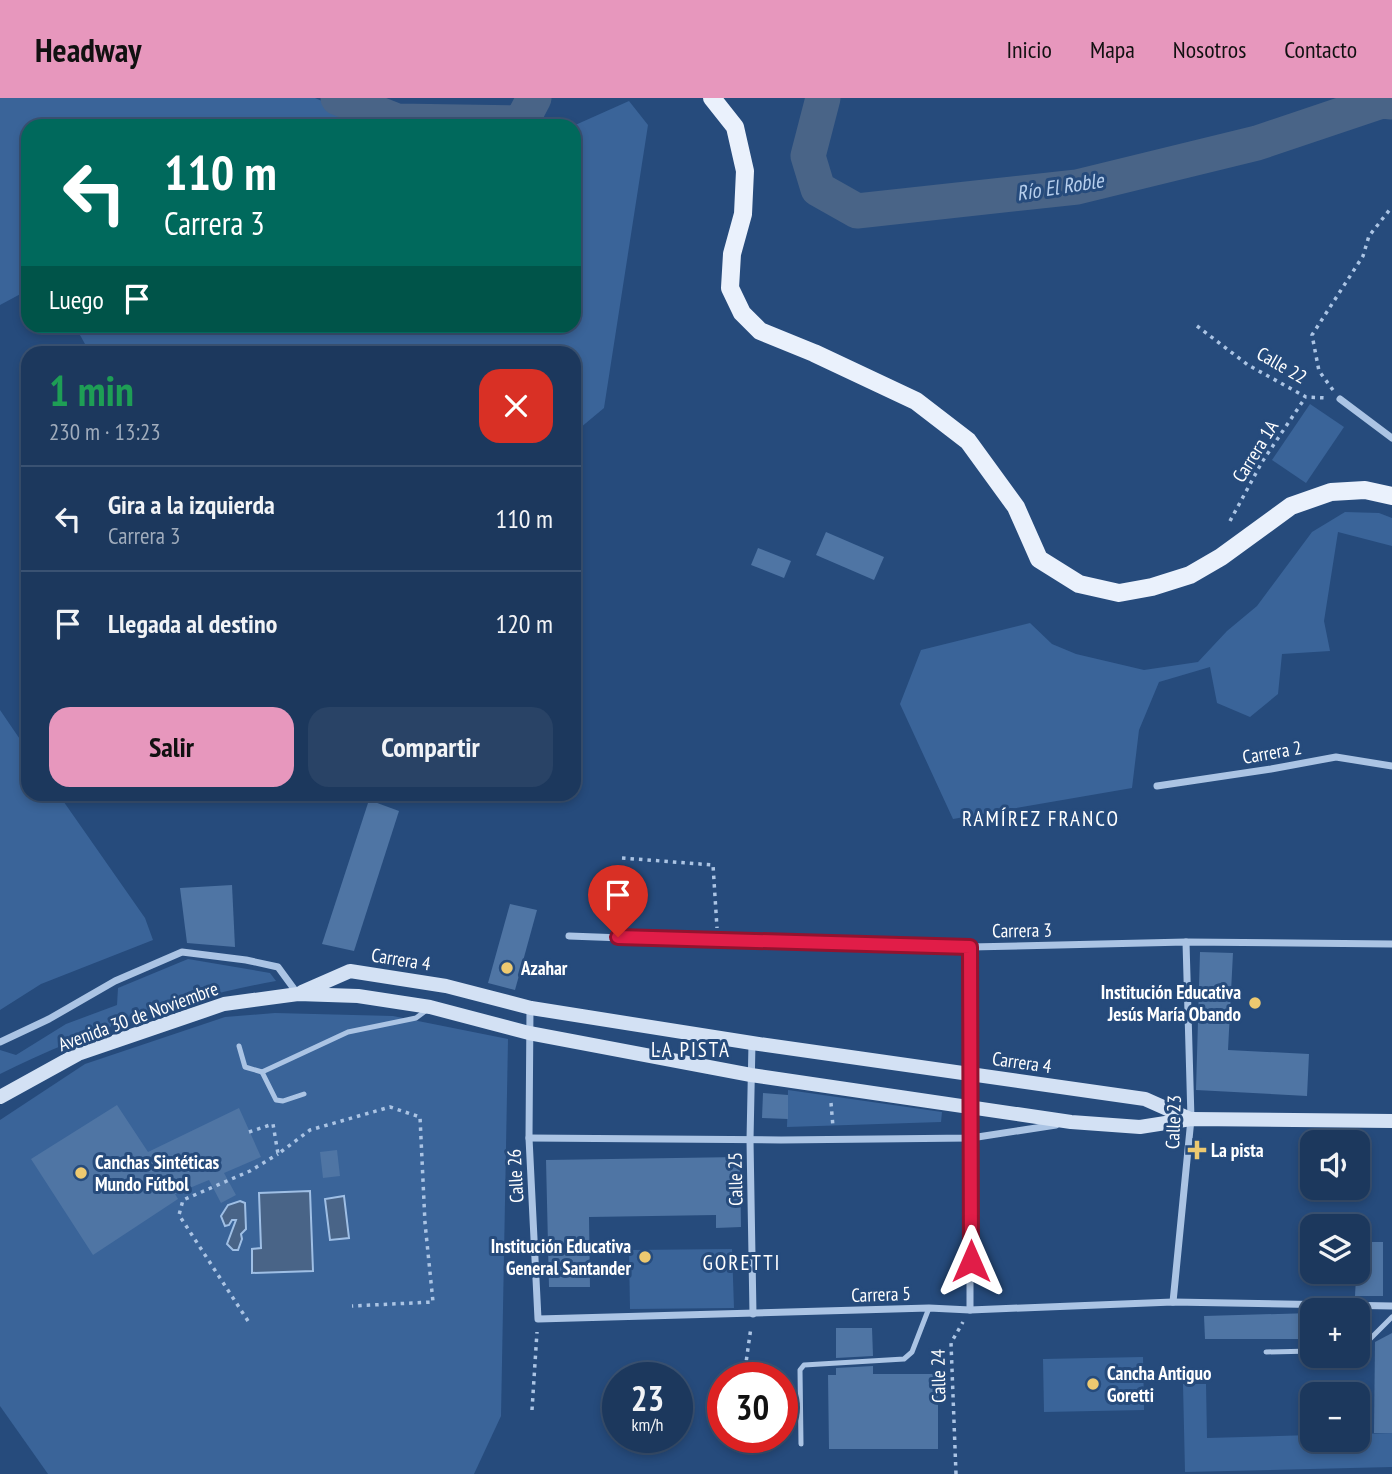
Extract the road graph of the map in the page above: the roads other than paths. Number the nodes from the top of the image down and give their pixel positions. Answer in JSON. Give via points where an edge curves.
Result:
{"nodes":[{"id":1,"x":712,"y":98,"type":"edge"},
{"id":2,"x":1340,"y":399,"type":"road end"},
{"id":3,"x":1392,"y":438,"type":"edge"},
{"id":4,"x":1392,"y":496,"type":"edge"},
{"id":5,"x":1392,"y":766,"type":"edge"},
{"id":6,"x":1157,"y":786,"type":"dead end"},
{"id":7,"x":569,"y":936,"type":"dead end"},
{"id":8,"x":1186,"y":943,"type":"junction"},
{"id":9,"x":1392,"y":944,"type":"edge"},
{"id":10,"x":970,"y":947,"type":"junction"},
{"id":11,"x":298,"y":994,"type":"junction"},
{"id":12,"x":430,"y":1007,"type":"junction"},
{"id":13,"x":530,"y":1008,"type":"junction"},
{"id":14,"x":529,"y":1032,"type":"junction"},
{"id":15,"x":0,"y":1042,"type":"edge"},
{"id":16,"x":752,"y":1043,"type":"junction"},
{"id":17,"x":239,"y":1046,"type":"dead end"},
{"id":18,"x":262,"y":1072,"type":"junction"},
{"id":19,"x":970,"y":1074,"type":"junction"},
{"id":20,"x":751,"y":1075,"type":"junction"},
{"id":21,"x":304,"y":1094,"type":"dead end"},
{"id":22,"x":0,"y":1097,"type":"edge"},
{"id":23,"x":971,"y":1108,"type":"junction"},
{"id":24,"x":1191,"y":1119,"type":"junction"},
{"id":25,"x":1392,"y":1121,"type":"edge"},
{"id":26,"x":1071,"y":1122,"type":"junction"},
{"id":27,"x":529,"y":1138,"type":"junction"},
{"id":28,"x":971,"y":1138,"type":"junction"},
{"id":29,"x":750,"y":1140,"type":"junction"},
{"id":30,"x":1173,"y":1302,"type":"junction"},
{"id":31,"x":1392,"y":1306,"type":"edge"},
{"id":32,"x":929,"y":1308,"type":"junction"},
{"id":33,"x":970,"y":1310,"type":"junction"},
{"id":34,"x":753,"y":1314,"type":"junction"},
{"id":35,"x":1392,"y":1317,"type":"edge"},
{"id":36,"x":538,"y":1318,"type":"joint"},
{"id":37,"x":1370,"y":1339,"type":"edge"},
{"id":38,"x":1300,"y":1351,"type":"edge"},
{"id":39,"x":1266,"y":1352,"type":"dead end"},
{"id":40,"x":801,"y":1444,"type":"dead end"}],
"edges":[{"from":1,"to":4,"type":"main road","via":[[735,127],[745,172],[730,288],[742,313],[760,331],[916,401],[968,441],[1016,507],[1039,559],[1079,584],[1119,593],[1152,587],[1191,575],[1291,506],[1331,492],[1365,490]]},
{"from":2,"to":3,"type":"street"},
{"from":5,"to":6,"type":"street","name":"Carrera 2","via":[[1336,757]]},
{"from":7,"to":10,"type":"street","name":"Carrera 3"},
{"from":8,"to":9,"type":"street","name":"Carrera 3"},
{"from":8,"to":10,"type":"street","name":"Carrera 3"},
{"from":8,"to":24,"type":"street","name":"Calle 23"},
{"from":10,"to":19,"type":"street"},
{"from":11,"to":12,"type":"main road","name":"Carrera 4","via":[[358,996]]},
{"from":11,"to":13,"type":"main road","name":"Carrera 4","via":[[351,971],[446,986]]},
{"from":11,"to":15,"type":"street","via":[[278,967],[182,952],[115,981],[49,1020]]},
{"from":11,"to":22,"type":"main road","name":"Avenida 30 de Noviembre","via":[[224,1004],[78,1054]]},
{"from":12,"to":14,"type":"main road","name":"Carrera 4"},
{"from":12,"to":18,"type":"lane","via":[[416,1018],[348,1032]]},
{"from":13,"to":14,"type":"street","name":"Calle 26"},
{"from":13,"to":16,"type":"main road","name":"Carrera 4"},
{"from":14,"to":20,"type":"main road","name":"Carrera 4"},
{"from":14,"to":27,"type":"street","name":"Calle 26"},
{"from":16,"to":19,"type":"main road","name":"Carrera 4"},
{"from":16,"to":20,"type":"street","name":"Calle 25"},
{"from":17,"to":18,"type":"lane","via":[[245,1067]]},
{"from":18,"to":21,"type":"lane","via":[[276,1100]]},
{"from":19,"to":23,"type":"street"},
{"from":19,"to":24,"type":"main road","name":"Carrera 4","via":[[1145,1098]]},
{"from":20,"to":23,"type":"main road","name":"Carrera 4"},
{"from":20,"to":29,"type":"street","name":"Calle 25"},
{"from":23,"to":26,"type":"main road","name":"Carrera 4"},
{"from":23,"to":28,"type":"street"},
{"from":24,"to":25,"type":"main road","name":"Carrera 4"},
{"from":24,"to":26,"type":"main road","name":"Carrera 4","via":[[1140,1127]]},
{"from":24,"to":30,"type":"street","name":"Calle 23"},
{"from":26,"to":28,"type":"street","name":"Carrera 4"},
{"from":27,"to":29,"type":"street","name":"Carrera 4"},
{"from":27,"to":36,"type":"street","name":"Calle 26"},
{"from":28,"to":29,"type":"street","name":"Carrera 4"},
{"from":28,"to":33,"type":"street"},
{"from":29,"to":34,"type":"street","name":"Calle 25"},
{"from":30,"to":31,"type":"street","name":"Carrera 5"},
{"from":30,"to":33,"type":"street","name":"Carrera 5"},
{"from":32,"to":33,"type":"street","name":"Carrera 5"},
{"from":32,"to":34,"type":"street","name":"Carrera 5"},
{"from":32,"to":40,"type":"lane","via":[[912,1352],[904,1359],[804,1365],[800,1370]]},
{"from":34,"to":36,"type":"street","name":"Carrera 5"},
{"from":35,"to":37,"type":"lane"},
{"from":38,"to":39,"type":"lane"}]}
